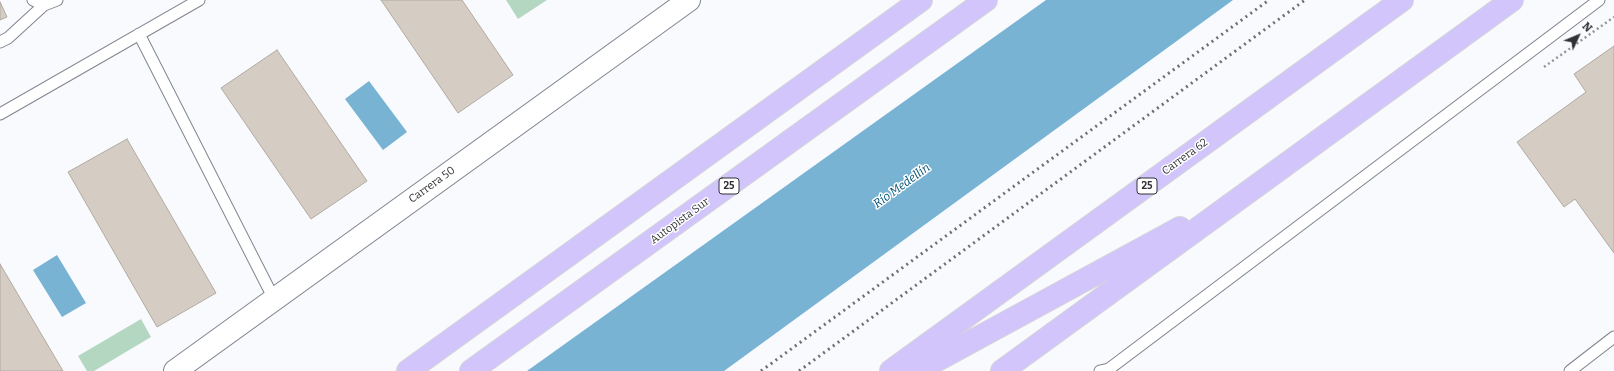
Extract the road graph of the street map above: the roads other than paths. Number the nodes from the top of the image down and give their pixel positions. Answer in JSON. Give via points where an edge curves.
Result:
{"nodes":[{"id":1,"x":33,"y":0,"type":"edge"},
{"id":2,"x":57,"y":0,"type":"edge"},
{"id":3,"x":199,"y":0,"type":"edge"},
{"id":4,"x":690,"y":0,"type":"edge"},
{"id":5,"x":921,"y":0,"type":"edge"},
{"id":6,"x":986,"y":0,"type":"edge"},
{"id":7,"x":1402,"y":0,"type":"edge"},
{"id":8,"x":1512,"y":0,"type":"edge"},
{"id":9,"x":1599,"y":0,"type":"edge"},
{"id":10,"x":44,"y":5,"type":"junction"},
{"id":11,"x":139,"y":34,"type":"junction"},
{"id":12,"x":0,"y":42,"type":"edge"},
{"id":13,"x":0,"y":114,"type":"edge"},
{"id":14,"x":1254,"y":187,"type":"junction"},
{"id":15,"x":274,"y":299,"type":"junction"},
{"id":16,"x":1614,"y":337,"type":"edge"},
{"id":17,"x":1105,"y":370,"type":"edge"},
{"id":18,"x":175,"y":371,"type":"edge"},
{"id":19,"x":408,"y":371,"type":"edge"},
{"id":20,"x":471,"y":371,"type":"edge"},
{"id":21,"x":891,"y":371,"type":"edge"},
{"id":22,"x":917,"y":371,"type":"edge"},
{"id":23,"x":1002,"y":371,"type":"edge"},
{"id":24,"x":1570,"y":371,"type":"edge"}],
"edges":[{"from":1,"to":10,"type":"lane"},
{"from":2,"to":10,"type":"lane"},
{"from":3,"to":11,"type":"lane"},
{"from":4,"to":15,"type":"street","name":"Carrera 50"},
{"from":5,"to":19,"type":"highway"},
{"from":6,"to":20,"type":"highway","name":"Autopista Sur","number":"25"},
{"from":7,"to":21,"type":"highway","name":"Carrera 62","number":"25"},
{"from":8,"to":14,"type":"highway"},
{"from":9,"to":17,"type":"lane"},
{"from":10,"to":12,"type":"lane","via":[[8,38]]},
{"from":11,"to":13,"type":"lane"},
{"from":11,"to":15,"type":"lane"},
{"from":14,"to":22,"type":"highway"},
{"from":14,"to":23,"type":"highway"},
{"from":15,"to":18,"type":"street","name":"Carrera 50"},
{"from":16,"to":24,"type":"lane"}]}
